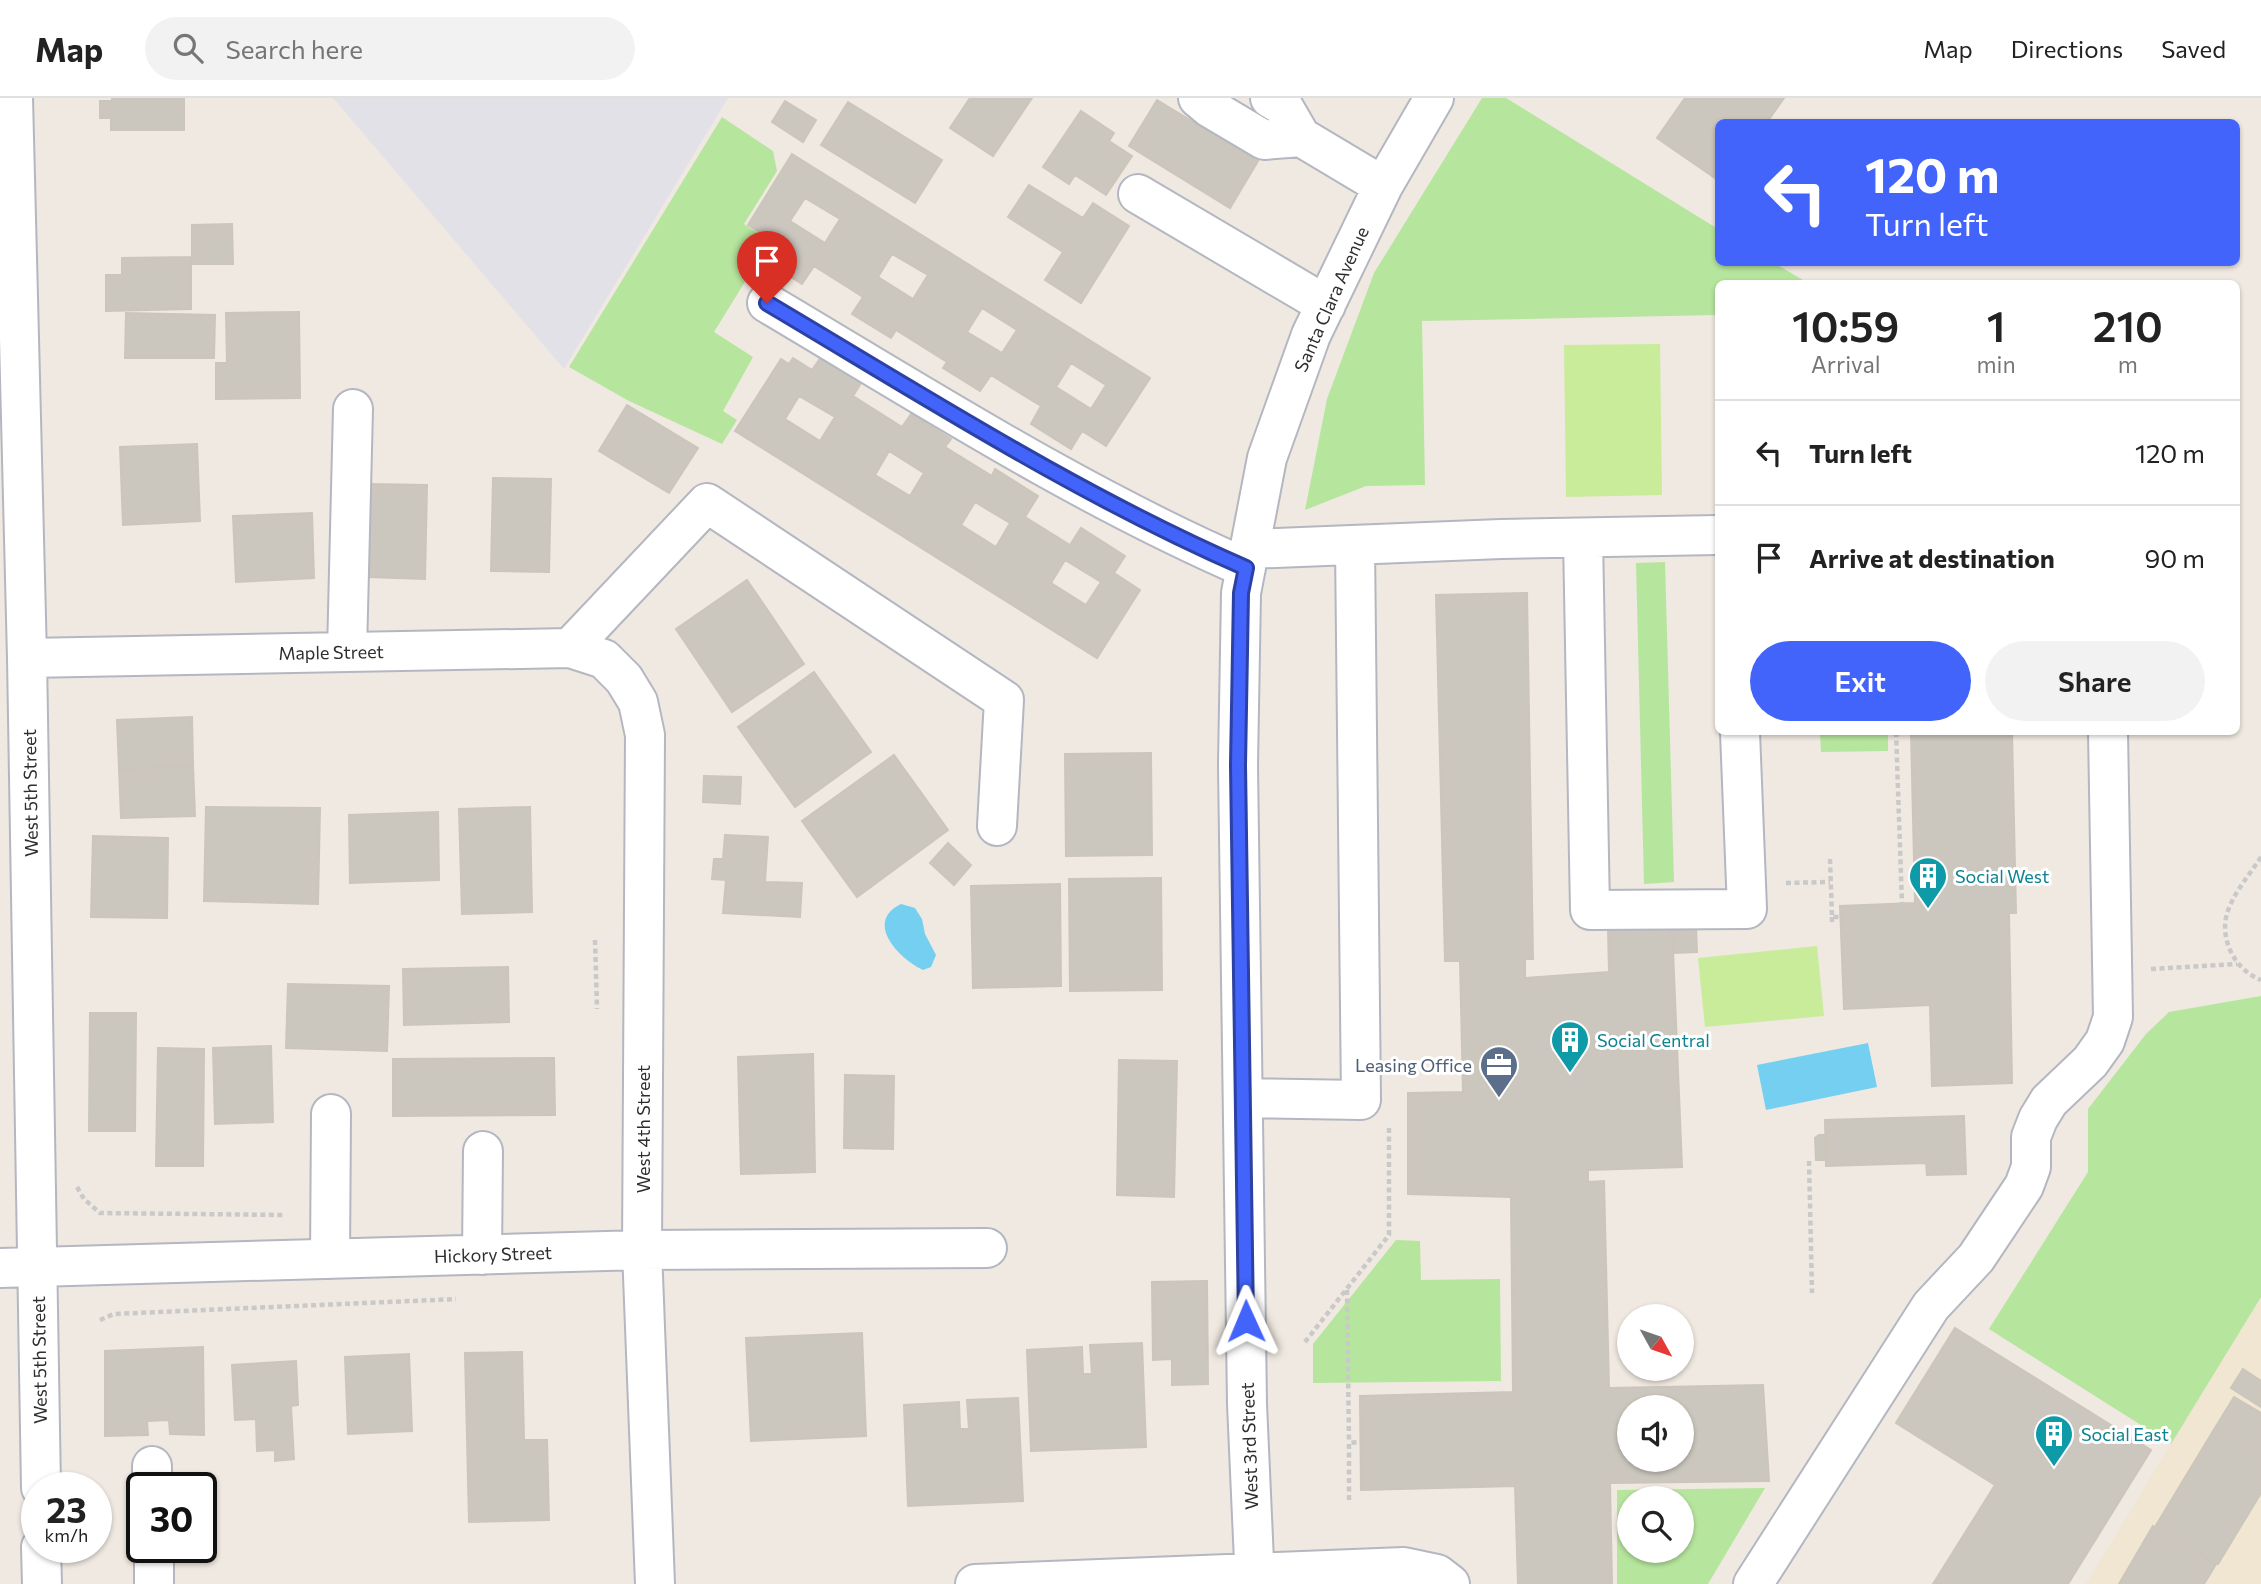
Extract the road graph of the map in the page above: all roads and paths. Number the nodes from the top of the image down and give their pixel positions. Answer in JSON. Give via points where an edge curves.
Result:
{"nodes":[{"id":1,"x":13,"y":98,"type":"edge"},
{"id":2,"x":1198,"y":98,"type":"edge"},
{"id":3,"x":1270,"y":98,"type":"edge"},
{"id":4,"x":1434,"y":98,"type":"edge"},
{"id":5,"x":1301,"y":137,"type":"junction"},
{"id":6,"x":1383,"y":186,"type":"junction"},
{"id":7,"x":1138,"y":194,"type":"dead end"},
{"id":8,"x":767,"y":303,"type":"dead end"},
{"id":9,"x":1326,"y":305,"type":"junction"},
{"id":10,"x":353,"y":409,"type":"dead end"},
{"id":11,"x":1715,"y":535,"type":"edge"},
{"id":12,"x":1583,"y":538,"type":"junction"},
{"id":13,"x":1355,"y":546,"type":"junction"},
{"id":14,"x":1246,"y":570,"type":"junction"},
{"id":15,"x":570,"y":648,"type":"junction"},
{"id":16,"x":348,"y":652,"type":"junction"},
{"id":17,"x":27,"y":658,"type":"junction"},
{"id":18,"x":624,"y":679,"type":"joint"},
{"id":19,"x":1740,"y":735,"type":"edge"},
{"id":20,"x":1896,"y":735,"type":"edge"},
{"id":21,"x":2108,"y":735,"type":"edge"},
{"id":22,"x":14,"y":752,"type":"edge"},
{"id":23,"x":997,"y":826,"type":"dead end"},
{"id":24,"x":2261,"y":857,"type":"edge"},
{"id":25,"x":1829,"y":859,"type":"dead end"},
{"id":26,"x":1798,"y":882,"type":"dead end"},
{"id":27,"x":1830,"y":883,"type":"junction"},
{"id":28,"x":1902,"y":904,"type":"dead end"},
{"id":29,"x":1832,"y":917,"type":"junction"},
{"id":30,"x":1840,"y":917,"type":"dead end"},
{"id":31,"x":1832,"y":924,"type":"dead end"},
{"id":32,"x":595,"y":940,"type":"dead end"},
{"id":33,"x":2237,"y":964,"type":"junction"},
{"id":34,"x":2113,"y":971,"type":"junction"},
{"id":35,"x":2261,"y":980,"type":"edge"},
{"id":36,"x":597,"y":1009,"type":"dead end"},
{"id":37,"x":1243,"y":1098,"type":"junction"},
{"id":38,"x":331,"y":1114,"type":"dead end"},
{"id":39,"x":1389,"y":1120,"type":"dead end"},
{"id":40,"x":483,"y":1151,"type":"dead end"},
{"id":41,"x":1809,"y":1161,"type":"dead end"},
{"id":42,"x":74,"y":1181,"type":"dead end"},
{"id":43,"x":284,"y":1215,"type":"dead end"},
{"id":44,"x":987,"y":1248,"type":"dead end"},
{"id":45,"x":642,"y":1250,"type":"junction"},
{"id":46,"x":482,"y":1255,"type":"junction"},
{"id":47,"x":330,"y":1259,"type":"junction"},
{"id":48,"x":38,"y":1267,"type":"junction"},
{"id":49,"x":0,"y":1268,"type":"edge"},
{"id":50,"x":1347,"y":1289,"type":"junction"},
{"id":51,"x":1812,"y":1293,"type":"dead end"},
{"id":52,"x":468,"y":1298,"type":"dead end"},
{"id":53,"x":100,"y":1320,"type":"dead end"},
{"id":54,"x":1305,"y":1342,"type":"dead end"},
{"id":55,"x":1349,"y":1443,"type":"junction"},
{"id":56,"x":1360,"y":1443,"type":"dead end"},
{"id":57,"x":41,"y":1472,"type":"edge"},
{"id":58,"x":1349,"y":1500,"type":"dead end"},
{"id":59,"x":41,"y":1563,"type":"edge"},
{"id":60,"x":154,"y":1563,"type":"edge"},
{"id":61,"x":1255,"y":1579,"type":"edge"},
{"id":62,"x":42,"y":1584,"type":"edge"},
{"id":63,"x":154,"y":1584,"type":"edge"},
{"id":64,"x":655,"y":1584,"type":"edge"},
{"id":65,"x":975,"y":1584,"type":"edge"},
{"id":66,"x":1450,"y":1584,"type":"edge"},
{"id":67,"x":1753,"y":1584,"type":"edge"}],
"edges":[{"from":1,"to":17,"type":"street","name":"West 5th Street"},
{"from":2,"to":5,"type":"street","via":[[1264,140]]},
{"from":3,"to":5,"type":"street","via":[[1283,106]]},
{"from":4,"to":6,"type":"street","name":"Santa Clara Avenue"},
{"from":5,"to":6,"type":"street"},
{"from":6,"to":9,"type":"street","name":"Santa Clara Avenue"},
{"from":7,"to":9,"type":"street"},
{"from":8,"to":14,"type":"street","via":[[1051,472]]},
{"from":9,"to":14,"type":"street","name":"Santa Clara Avenue","via":[[1267,458]]},
{"from":10,"to":16,"type":"street"},
{"from":11,"to":12,"type":"street"},
{"from":12,"to":13,"type":"street"},
{"from":12,"to":19,"type":"street","via":[[1590,911],[1746,908]]},
{"from":13,"to":14,"type":"street"},
{"from":13,"to":37,"type":"street","via":[[1361,1100]]},
{"from":14,"to":37,"type":"street","name":"West 3rd Street","via":[[1238,765]]},
{"from":15,"to":16,"type":"street","name":"Maple Street"},
{"from":15,"to":18,"type":"street","name":"Maple Street","via":[[604,659]]},
{"from":15,"to":23,"type":"street","via":[[707,503],[1004,700]]},
{"from":16,"to":17,"type":"street","name":"Maple Street"},
{"from":17,"to":22,"type":"street","name":"West 5th Street"},
{"from":18,"to":45,"type":"street","name":"West 4th Street","via":[[638,702],[645,735]]},
{"from":20,"to":28,"type":"path"},
{"from":21,"to":34,"type":"street"},
{"from":22,"to":48,"type":"street","name":"West 5th Street"},
{"from":24,"to":33,"type":"path","via":[[2228,910],[2225,929]]},
{"from":25,"to":27,"type":"path"},
{"from":26,"to":27,"type":"path"},
{"from":27,"to":29,"type":"path"},
{"from":29,"to":30,"type":"path"},
{"from":29,"to":31,"type":"path"},
{"from":32,"to":36,"type":"path"},
{"from":33,"to":34,"type":"path"},
{"from":33,"to":35,"type":"path"},
{"from":34,"to":67,"type":"street","via":[[2113,1017],[2105,1041],[2038,1119],[2024,1186],[1976,1258],[1931,1306]]},
{"from":37,"to":61,"type":"street","name":"West 3rd Street","via":[[1247,1404]]},
{"from":38,"to":47,"type":"street"},
{"from":39,"to":50,"type":"path","via":[[1389,1235]]},
{"from":40,"to":46,"type":"street"},
{"from":41,"to":51,"type":"path"},
{"from":42,"to":43,"type":"path","via":[[84,1199],[100,1213]]},
{"from":44,"to":45,"type":"street","name":"Hickory Street"},
{"from":45,"to":46,"type":"street","name":"Hickory Street"},
{"from":45,"to":64,"type":"street","name":"West 4th Street"},
{"from":46,"to":47,"type":"street","name":"Hickory Street"},
{"from":47,"to":48,"type":"street","name":"Hickory Street"},
{"from":48,"to":49,"type":"street","name":"Hickory Street"},
{"from":48,"to":57,"type":"street","name":"West 5th Street"},
{"from":50,"to":54,"type":"path"},
{"from":50,"to":55,"type":"path"},
{"from":52,"to":53,"type":"path","via":[[114,1314]]},
{"from":55,"to":56,"type":"path"},
{"from":55,"to":58,"type":"path"},
{"from":59,"to":62,"type":"street"},
{"from":60,"to":63,"type":"street"},
{"from":61,"to":65,"type":"street"},
{"from":61,"to":66,"type":"street","via":[[1404,1567],[1437,1574]]}]}
